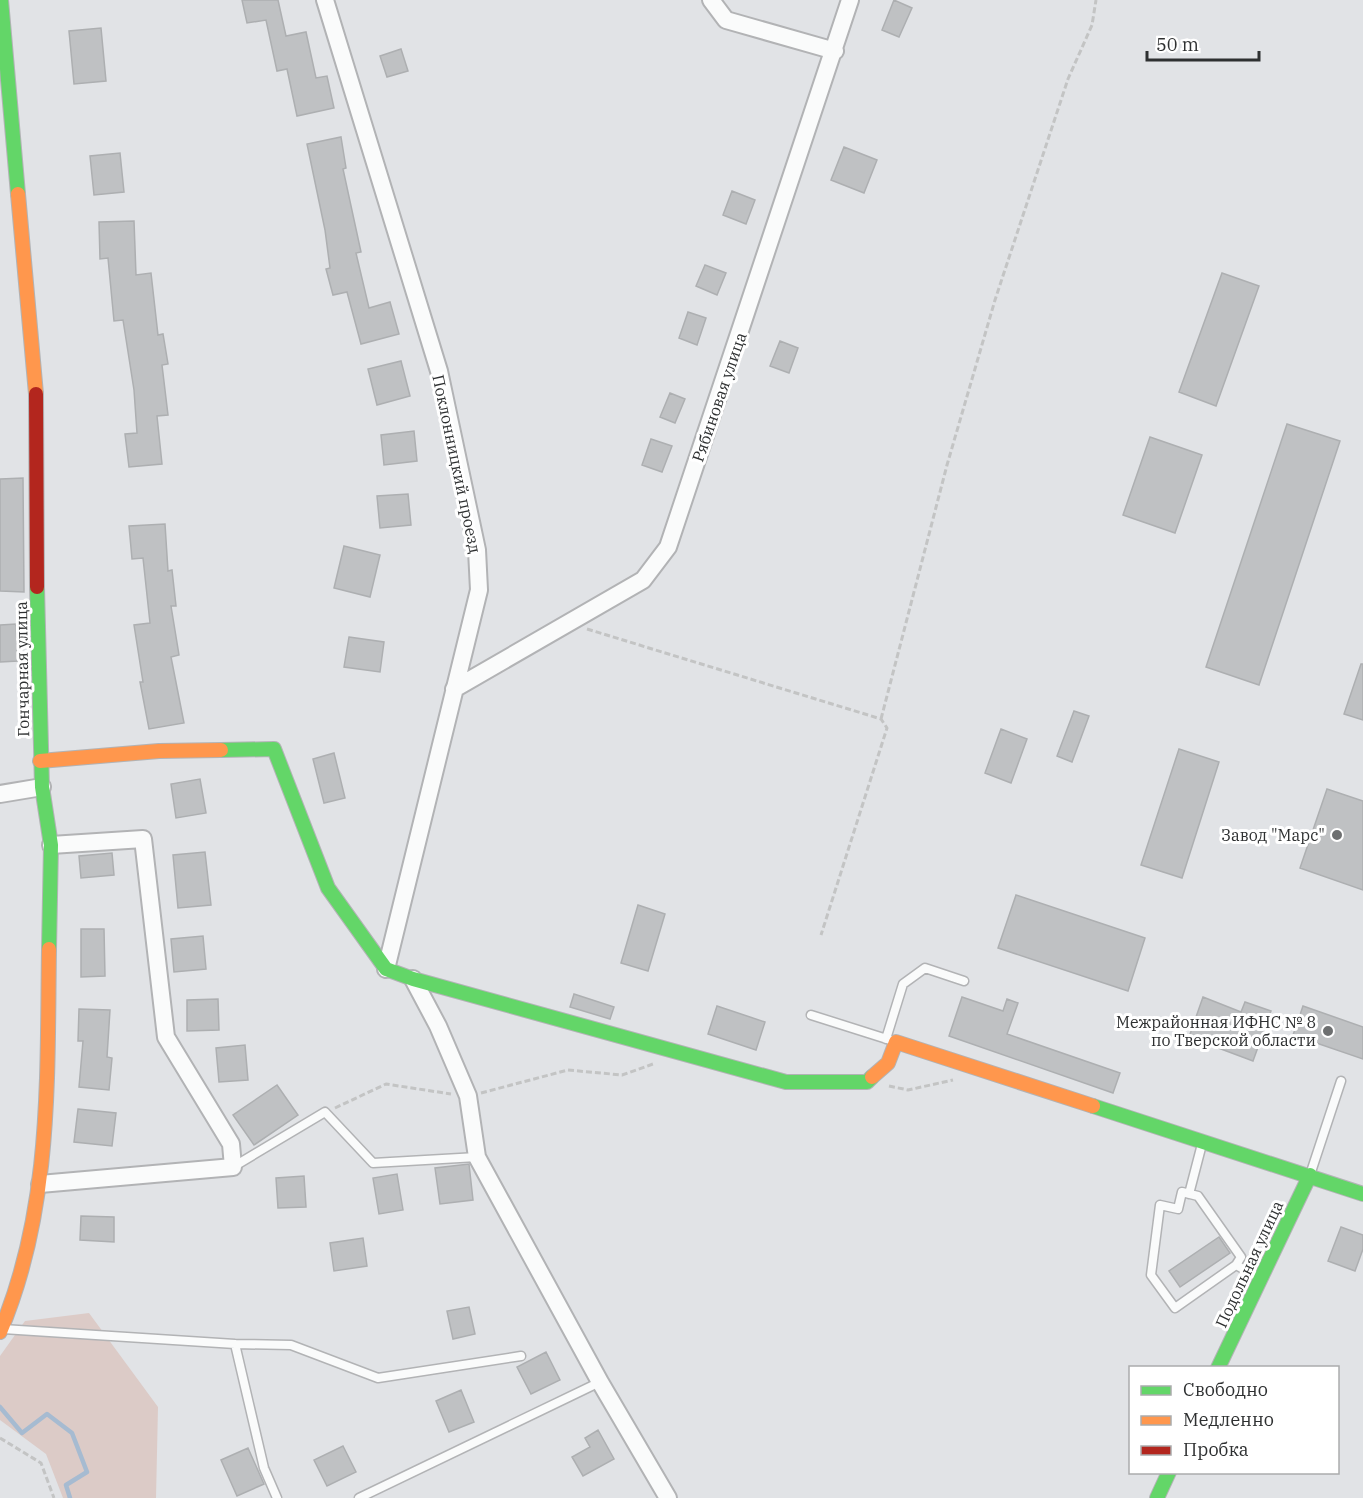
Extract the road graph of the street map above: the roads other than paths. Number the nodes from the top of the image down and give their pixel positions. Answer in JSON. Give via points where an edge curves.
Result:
{"nodes":[{"id":1,"x":1,"y":0,"type":"edge"},
{"id":2,"x":325,"y":0,"type":"edge"},
{"id":3,"x":711,"y":0,"type":"edge"},
{"id":4,"x":850,"y":0,"type":"edge"},
{"id":5,"x":835,"y":51,"type":"junction"},
{"id":6,"x":454,"y":689,"type":"junction"},
{"id":7,"x":40,"y":760,"type":"junction"},
{"id":8,"x":42,"y":787,"type":"junction"},
{"id":9,"x":0,"y":794,"type":"edge"},
{"id":10,"x":51,"y":845,"type":"junction"},
{"id":11,"x":386,"y":969,"type":"junction"},
{"id":12,"x":412,"y":979,"type":"junction"},
{"id":13,"x":964,"y":981,"type":"dead end"},
{"id":14,"x":812,"y":1016,"type":"dead end"},
{"id":15,"x":891,"y":1041,"type":"junction"},
{"id":16,"x":1341,"y":1081,"type":"dead end"},
{"id":17,"x":1202,"y":1140,"type":"junction"},
{"id":18,"x":477,"y":1156,"type":"junction"},
{"id":19,"x":233,"y":1167,"type":"junction"},
{"id":20,"x":1310,"y":1175,"type":"junction"},
{"id":21,"x":40,"y":1184,"type":"junction"},
{"id":22,"x":1189,"y":1194,"type":"junction"},
{"id":23,"x":1363,"y":1194,"type":"edge"},
{"id":24,"x":1236,"y":1265,"type":"junction"},
{"id":25,"x":1261,"y":1278,"type":"junction"},
{"id":26,"x":1,"y":1330,"type":"edge"},
{"id":27,"x":235,"y":1344,"type":"junction"},
{"id":28,"x":521,"y":1356,"type":"dead end"},
{"id":29,"x":1219,"y":1366,"type":"edge"},
{"id":30,"x":600,"y":1382,"type":"junction"},
{"id":31,"x":1168,"y":1474,"type":"edge"},
{"id":32,"x":277,"y":1498,"type":"edge"},
{"id":33,"x":359,"y":1498,"type":"edge"},
{"id":34,"x":668,"y":1498,"type":"edge"},
{"id":35,"x":1156,"y":1498,"type":"edge"}],
"edges":[{"from":1,"to":7,"type":"street","name":"Гончарная улица","via":[[37,406]]},
{"from":2,"to":6,"type":"street","name":"Поклонницкий проезд","via":[[439,371],[477,550],[479,590]]},
{"from":3,"to":5,"type":"street","via":[[726,20]]},
{"from":4,"to":5,"type":"street","name":"Рябиновая улица"},
{"from":5,"to":6,"type":"street","name":"Рябиновая улица","via":[[668,547],[643,580]]},
{"from":6,"to":11,"type":"street","name":"Поклонницкий проезд"},
{"from":7,"to":8,"type":"street","name":"Гончарная улица"},
{"from":7,"to":11,"type":"street","via":[[159,751],[274,749],[328,888]]},
{"from":8,"to":9,"type":"street"},
{"from":8,"to":10,"type":"street","name":"Гончарная улица"},
{"from":10,"to":19,"type":"street","via":[[144,838],[166,1036],[231,1144]]},
{"from":10,"to":21,"type":"street","name":"Гончарная улица","via":[[46,1107]]},
{"from":11,"to":12,"type":"street"},
{"from":12,"to":15,"type":"street","via":[[786,1082],[867,1082],[888,1063]]},
{"from":12,"to":18,"type":"street","via":[[438,1026],[468,1096]]},
{"from":13,"to":15,"type":"lane","via":[[925,968],[910,978],[903,984]]},
{"from":14,"to":15,"type":"lane"},
{"from":15,"to":17,"type":"street"},
{"from":16,"to":20,"type":"lane"},
{"from":17,"to":20,"type":"street"},
{"from":17,"to":22,"type":"lane"},
{"from":18,"to":19,"type":"lane","via":[[374,1163],[324,1112]]},
{"from":18,"to":30,"type":"street"},
{"from":19,"to":21,"type":"street"},
{"from":20,"to":23,"type":"street"},
{"from":20,"to":25,"type":"street","name":"Подольная улица"},
{"from":21,"to":26,"type":"street","name":"Гончарная улица","via":[[18,1289]]},
{"from":22,"to":24,"type":"lane","via":[[1197,1196],[1241,1257]]},
{"from":22,"to":24,"type":"lane","via":[[1182,1192],[1178,1209],[1160,1205],[1151,1275],[1175,1308]]},
{"from":24,"to":25,"type":"lane"},
{"from":25,"to":29,"type":"street","name":"Подольная улица"},
{"from":26,"to":27,"type":"lane"},
{"from":27,"to":28,"type":"lane","via":[[291,1345],[378,1378]]},
{"from":27,"to":32,"type":"lane","via":[[264,1468]]},
{"from":30,"to":33,"type":"lane"},
{"from":30,"to":34,"type":"street"},
{"from":31,"to":35,"type":"street"}]}
